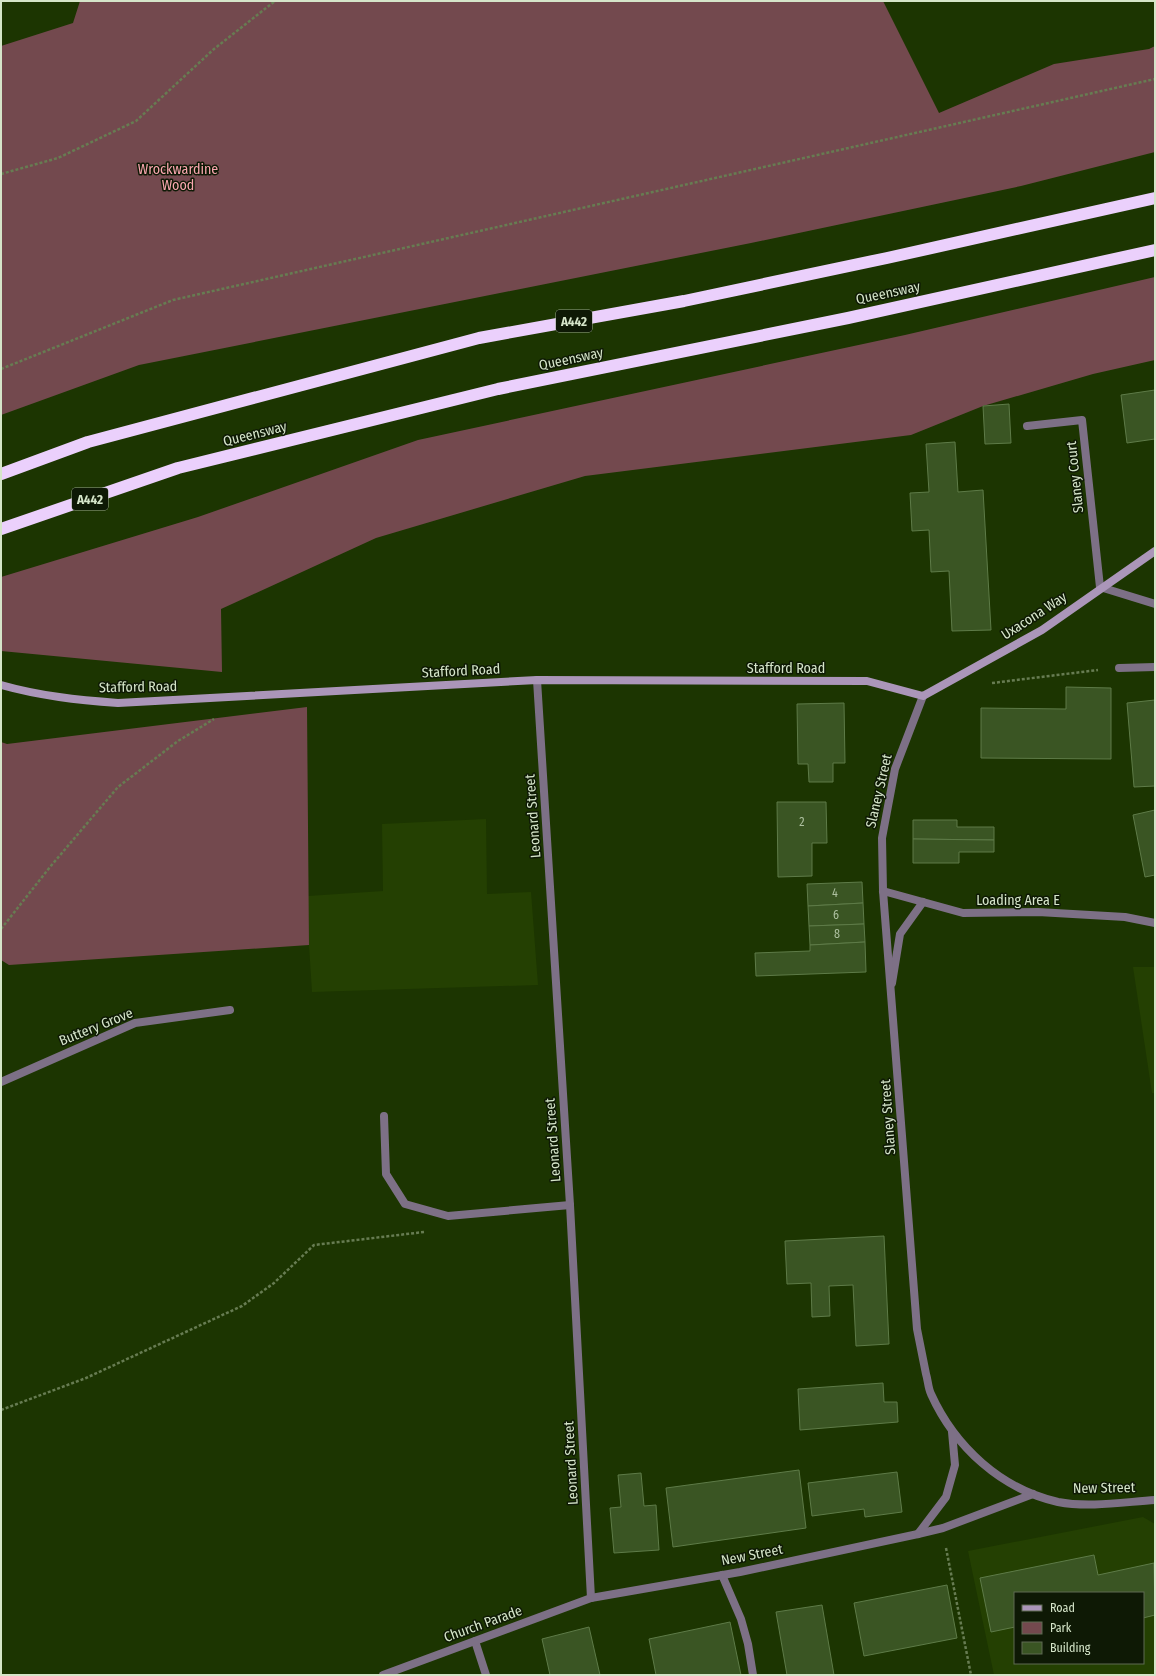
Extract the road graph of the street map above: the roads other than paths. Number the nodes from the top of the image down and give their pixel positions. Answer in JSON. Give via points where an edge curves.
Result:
{"nodes":[{"id":1,"x":1155,"y":198,"type":"edge"},
{"id":2,"x":1155,"y":250,"type":"edge"},
{"id":3,"x":1027,"y":426,"type":"dead end"},
{"id":4,"x":1,"y":474,"type":"edge"},
{"id":5,"x":1,"y":529,"type":"edge"},
{"id":6,"x":1155,"y":551,"type":"edge"},
{"id":7,"x":1100,"y":588,"type":"junction"},
{"id":8,"x":1155,"y":604,"type":"edge"},
{"id":9,"x":1155,"y":666,"type":"edge"},
{"id":10,"x":1119,"y":668,"type":"road end"},
{"id":11,"x":537,"y":680,"type":"junction"},
{"id":12,"x":1,"y":685,"type":"edge"},
{"id":13,"x":923,"y":696,"type":"junction"},
{"id":14,"x":883,"y":891,"type":"junction"},
{"id":15,"x":923,"y":902,"type":"junction"},
{"id":16,"x":1155,"y":923,"type":"edge"},
{"id":17,"x":891,"y":986,"type":"junction"},
{"id":18,"x":230,"y":1010,"type":"dead end"},
{"id":19,"x":1,"y":1082,"type":"edge"},
{"id":20,"x":384,"y":1116,"type":"dead end"},
{"id":21,"x":570,"y":1205,"type":"junction"},
{"id":22,"x":952,"y":1432,"type":"junction"},
{"id":23,"x":1033,"y":1494,"type":"junction"},
{"id":24,"x":1155,"y":1500,"type":"edge"},
{"id":25,"x":918,"y":1534,"type":"junction"},
{"id":26,"x":722,"y":1575,"type":"junction"},
{"id":27,"x":591,"y":1598,"type":"junction"},
{"id":28,"x":475,"y":1641,"type":"junction"},
{"id":29,"x":383,"y":1675,"type":"edge"},
{"id":30,"x":486,"y":1675,"type":"edge"},
{"id":31,"x":753,"y":1675,"type":"edge"}],
"edges":[{"from":1,"to":4,"type":"highway","number":"A442","via":[[692,299],[479,338],[88,442]]},
{"from":2,"to":5,"type":"highway","name":"Queensway","number":"A442","via":[[848,318],[498,389],[178,468]]},
{"from":3,"to":7,"type":"street","name":"Slaney Court","via":[[1082,420]]},
{"from":6,"to":7,"type":"street","name":"Uxacona Way"},
{"from":7,"to":8,"type":"street"},
{"from":7,"to":13,"type":"street","name":"Uxacona Way","via":[[1042,630]]},
{"from":9,"to":10,"type":"street"},
{"from":11,"to":12,"type":"street","name":"Stafford Road","via":[[118,702],[66,699]]},
{"from":11,"to":13,"type":"street","name":"Stafford Road","via":[[867,681]]},
{"from":11,"to":21,"type":"street","name":"Leonard Street"},
{"from":13,"to":14,"type":"street","name":"Slaney Street","via":[[895,768],[882,838]]},
{"from":14,"to":15,"type":"street","name":"Loading Area E"},
{"from":14,"to":17,"type":"street","name":"Slaney Street"},
{"from":15,"to":16,"type":"street","name":"Loading Area E","via":[[962,913],[1038,912],[1125,917]]},
{"from":15,"to":17,"type":"street","via":[[900,934]]},
{"from":17,"to":22,"type":"street","name":"Slaney Street","via":[[917,1329],[930,1393]]},
{"from":18,"to":19,"type":"street","name":"Buttery Grove","via":[[135,1023]]},
{"from":20,"to":21,"type":"street","via":[[386,1174],[405,1204],[448,1216]]},
{"from":21,"to":27,"type":"street","name":"Leonard Street"},
{"from":22,"to":23,"type":"street","name":"Slaney Street","via":[[967,1449],[1006,1482]]},
{"from":22,"to":25,"type":"street","via":[[955,1465],[946,1497]]},
{"from":23,"to":24,"type":"street","name":"New Street","via":[[1059,1502],[1093,1504]]},
{"from":23,"to":25,"type":"street","name":"New Street","via":[[942,1528]]},
{"from":25,"to":26,"type":"street","name":"New Street"},
{"from":26,"to":27,"type":"street","name":"New Street"},
{"from":26,"to":31,"type":"street","via":[[741,1619]]},
{"from":27,"to":28,"type":"street","name":"Church Parade"},
{"from":28,"to":29,"type":"street","name":"Church Parade"},
{"from":28,"to":30,"type":"street"}]}
